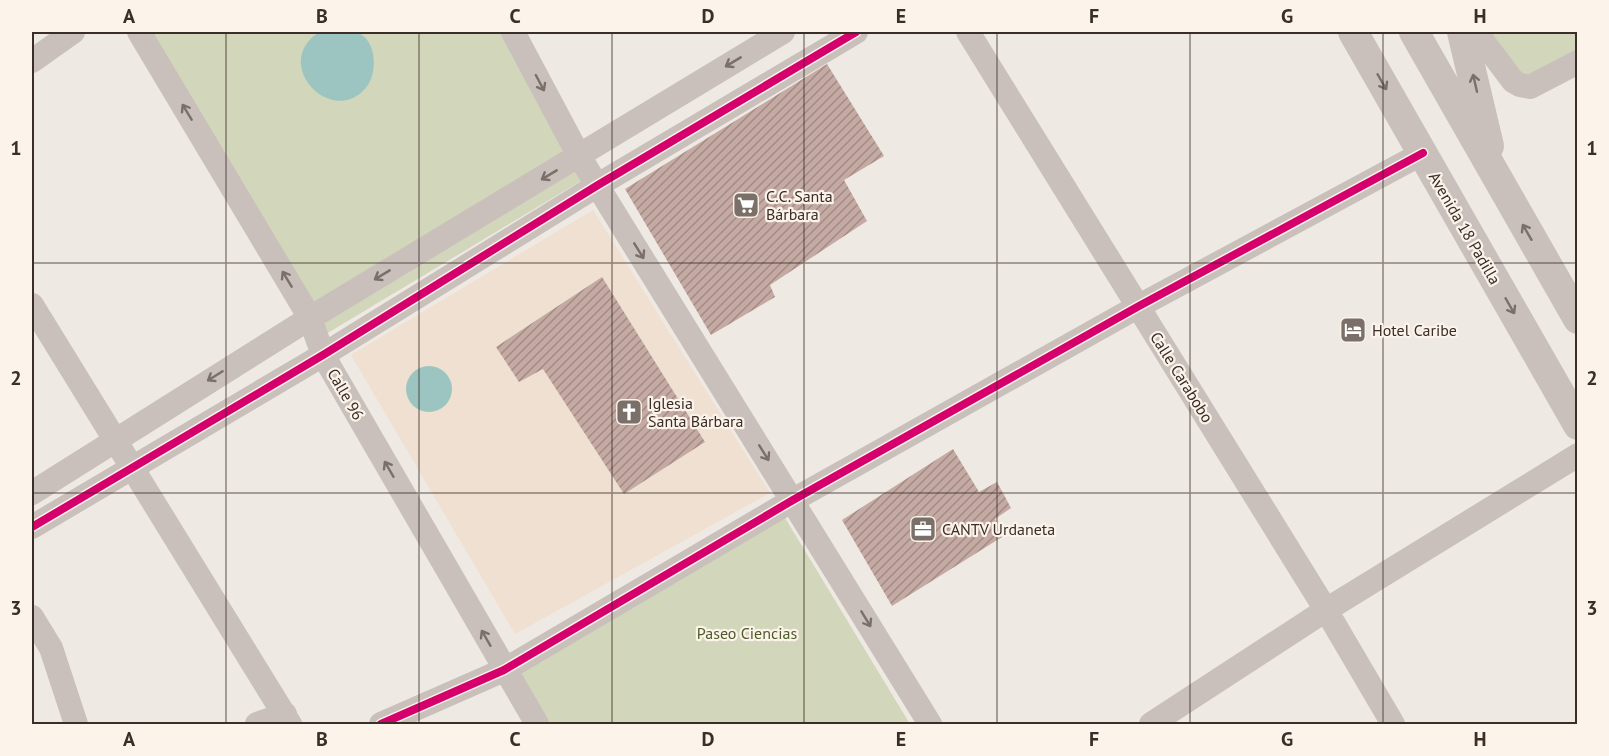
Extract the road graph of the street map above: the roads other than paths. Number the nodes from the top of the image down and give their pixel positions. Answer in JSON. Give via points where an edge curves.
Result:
{"nodes":[{"id":1,"x":73,"y":32,"type":"edge"},
{"id":2,"x":140,"y":32,"type":"edge"},
{"id":3,"x":513,"y":32,"type":"edge"},
{"id":4,"x":783,"y":32,"type":"edge"},
{"id":5,"x":856,"y":32,"type":"edge"},
{"id":6,"x":968,"y":32,"type":"edge"},
{"id":7,"x":1353,"y":32,"type":"edge"},
{"id":8,"x":1414,"y":32,"type":"edge"},
{"id":9,"x":1462,"y":32,"type":"edge"},
{"id":10,"x":1476,"y":32,"type":"edge"},
{"id":11,"x":32,"y":61,"type":"edge"},
{"id":12,"x":1578,"y":62,"type":"edge"},
{"id":13,"x":1423,"y":153,"type":"junction"},
{"id":14,"x":579,"y":156,"type":"junction"},
{"id":15,"x":1498,"y":181,"type":"junction"},
{"id":16,"x":598,"y":185,"type":"junction"},
{"id":17,"x":32,"y":305,"type":"edge"},
{"id":18,"x":1138,"y":306,"type":"junction"},
{"id":19,"x":310,"y":318,"type":"junction"},
{"id":20,"x":1578,"y":319,"type":"edge"},
{"id":21,"x":323,"y":355,"type":"junction"},
{"id":22,"x":1578,"y":425,"type":"edge"},
{"id":23,"x":113,"y":440,"type":"junction"},
{"id":24,"x":1578,"y":455,"type":"edge"},
{"id":25,"x":130,"y":468,"type":"junction"},
{"id":26,"x":32,"y":493,"type":"edge"},
{"id":27,"x":793,"y":500,"type":"junction"},
{"id":28,"x":32,"y":527,"type":"edge"},
{"id":29,"x":1326,"y":610,"type":"junction"},
{"id":30,"x":32,"y":617,"type":"edge"},
{"id":31,"x":504,"y":670,"type":"junction"},
{"id":32,"x":287,"y":719,"type":"edge"},
{"id":33,"x":76,"y":724,"type":"edge"},
{"id":34,"x":256,"y":724,"type":"edge"},
{"id":35,"x":381,"y":724,"type":"edge"},
{"id":36,"x":537,"y":724,"type":"edge"},
{"id":37,"x":930,"y":724,"type":"edge"},
{"id":38,"x":1151,"y":724,"type":"edge"},
{"id":39,"x":1393,"y":724,"type":"edge"}],
"edges":[{"from":1,"to":11,"type":"street"},
{"from":19,"to":2,"type":"street","name":"Calle 96","one_way":true},
{"from":3,"to":14,"type":"street","one_way":true},
{"from":4,"to":14,"type":"street","one_way":true},
{"from":5,"to":16,"type":"street"},
{"from":6,"to":18,"type":"street","name":"Calle Carabobo"},
{"from":7,"to":13,"type":"street","name":"Avenida 18 Padilla","one_way":true},
{"from":8,"to":15,"type":"street"},
{"from":15,"to":9,"type":"street","one_way":true},
{"from":10,"to":12,"type":"street","via":[[1520,85],[1530,87]]},
{"from":13,"to":18,"type":"street"},
{"from":13,"to":22,"type":"street","name":"Avenida 18 Padilla","one_way":true},
{"from":14,"to":16,"type":"street"},
{"from":14,"to":19,"type":"street","one_way":true},
{"from":20,"to":15,"type":"street","one_way":true},
{"from":16,"to":21,"type":"street"},
{"from":16,"to":27,"type":"street","one_way":true},
{"from":17,"to":23,"type":"street"},
{"from":18,"to":27,"type":"street"},
{"from":18,"to":29,"type":"street","name":"Calle Carabobo"},
{"from":19,"to":21,"type":"street","name":"Calle 96"},
{"from":19,"to":23,"type":"street","one_way":true},
{"from":21,"to":25,"type":"street"},
{"from":31,"to":21,"type":"street","name":"Calle 96","one_way":true},
{"from":23,"to":25,"type":"street"},
{"from":23,"to":26,"type":"street"},
{"from":24,"to":29,"type":"street"},
{"from":25,"to":28,"type":"street"},
{"from":25,"to":32,"type":"street"},
{"from":27,"to":31,"type":"street"},
{"from":27,"to":37,"type":"street","one_way":true},
{"from":29,"to":38,"type":"street"},
{"from":29,"to":39,"type":"street","name":"Calle Carabobo"},
{"from":30,"to":33,"type":"street","via":[[51,648]]},
{"from":31,"to":35,"type":"street"},
{"from":31,"to":36,"type":"street","name":"Calle 96"},
{"from":32,"to":34,"type":"street"}]}
